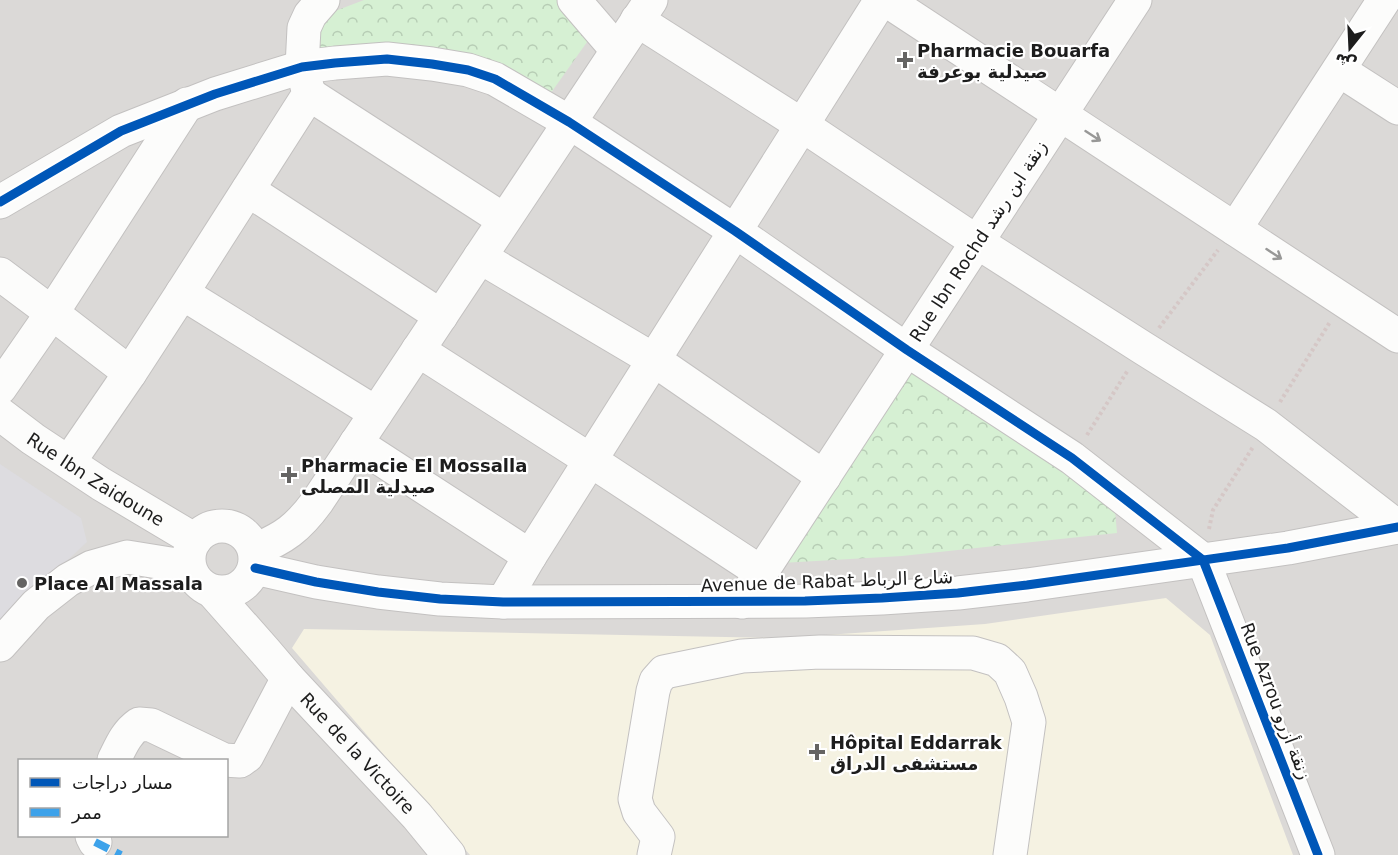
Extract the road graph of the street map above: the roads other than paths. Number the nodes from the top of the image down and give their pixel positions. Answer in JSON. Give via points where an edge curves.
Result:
{"nodes":[{"id":1,"x":323,"y":0,"type":"edge"},
{"id":2,"x":574,"y":0,"type":"edge"},
{"id":3,"x":881,"y":0,"type":"edge"},
{"id":4,"x":886,"y":0,"type":"edge"},
{"id":5,"x":1135,"y":0,"type":"edge"},
{"id":6,"x":1384,"y":0,"type":"edge"},
{"id":7,"x":644,"y":10,"type":"edge"},
{"id":8,"x":617,"y":50,"type":"junction"},
{"id":9,"x":1339,"y":70,"type":"junction"},
{"id":10,"x":305,"y":81,"type":"junction"},
{"id":11,"x":187,"y":104,"type":"junction"},
{"id":12,"x":1398,"y":108,"type":"edge"},
{"id":13,"x":1060,"y":114,"type":"junction"},
{"id":14,"x":570,"y":122,"type":"junction"},
{"id":15,"x":802,"y":125,"type":"junction"},
{"id":16,"x":248,"y":190,"type":"junction"},
{"id":17,"x":0,"y":202,"type":"edge"},
{"id":18,"x":504,"y":220,"type":"junction"},
{"id":19,"x":1235,"y":229,"type":"junction"},
{"id":20,"x":735,"y":231,"type":"junction"},
{"id":21,"x":977,"y":242,"type":"junction"},
{"id":22,"x":480,"y":257,"type":"junction"},
{"id":23,"x":0,"y":274,"type":"edge"},
{"id":24,"x":182,"y":293,"type":"junction"},
{"id":25,"x":52,"y":313,"type":"junction"},
{"id":26,"x":441,"y":316,"type":"junction"},
{"id":27,"x":1398,"y":336,"type":"edge"},
{"id":28,"x":418,"y":350,"type":"junction"},
{"id":29,"x":907,"y":350,"type":"junction"},
{"id":30,"x":654,"y":360,"type":"junction"},
{"id":31,"x":130,"y":373,"type":"junction"},
{"id":32,"x":0,"y":388,"type":"edge"},
{"id":33,"x":376,"y":413,"type":"junction"},
{"id":34,"x":0,"y":414,"type":"edge"},
{"id":35,"x":356,"y":443,"type":"junction"},
{"id":36,"x":590,"y":460,"type":"junction"},
{"id":37,"x":69,"y":462,"type":"junction"},
{"id":38,"x":824,"y":477,"type":"junction"},
{"id":39,"x":1398,"y":526,"type":"edge"},
{"id":40,"x":192,"y":553,"type":"junction"},
{"id":41,"x":530,"y":556,"type":"junction"},
{"id":42,"x":1203,"y":560,"type":"junction"},
{"id":43,"x":251,"y":568,"type":"junction"},
{"id":44,"x":762,"y":573,"type":"junction"},
{"id":45,"x":212,"y":591,"type":"junction"},
{"id":46,"x":503,"y":602,"type":"junction"},
{"id":47,"x":741,"y":602,"type":"junction"},
{"id":48,"x":1,"y":645,"type":"edge"},
{"id":49,"x":265,"y":651,"type":"junction"},
{"id":50,"x":288,"y":678,"type":"junction"},
{"id":51,"x":115,"y":759,"type":"edge"},
{"id":52,"x":222,"y":759,"type":"edge"},
{"id":53,"x":228,"y":760,"type":"edge"},
{"id":54,"x":449,"y":855,"type":"edge"},
{"id":55,"x":654,"y":855,"type":"edge"},
{"id":56,"x":1010,"y":855,"type":"edge"},
{"id":57,"x":1318,"y":855,"type":"edge"}],
"edges":[{"from":1,"to":10,"type":"street","via":[[304,28]]},
{"from":2,"to":8,"type":"street"},
{"from":3,"to":15,"type":"street"},
{"from":4,"to":13,"type":"street"},
{"from":5,"to":13,"type":"street","name":"Rue Ibn Rochd زنقة ابن رشد"},
{"from":6,"to":9,"type":"street"},
{"from":7,"to":8,"type":"street"},
{"from":7,"to":15,"type":"street"},
{"from":8,"to":14,"type":"street"},
{"from":9,"to":12,"type":"street"},
{"from":9,"to":19,"type":"street"},
{"from":10,"to":11,"type":"street","via":[[215,94]]},
{"from":10,"to":14,"type":"street","via":[[335,63],[387,59],[432,64],[495,79]]},
{"from":10,"to":16,"type":"street"},
{"from":10,"to":18,"type":"street"},
{"from":11,"to":17,"type":"street","via":[[121,131]]},
{"from":11,"to":25,"type":"street"},
{"from":13,"to":19,"type":"street","one_way":true},
{"from":13,"to":21,"type":"street","name":"Rue Ibn Rochd زنقة ابن رشد"},
{"from":14,"to":18,"type":"street"},
{"from":14,"to":20,"type":"street"},
{"from":15,"to":20,"type":"street"},
{"from":15,"to":21,"type":"street"},
{"from":16,"to":24,"type":"street"},
{"from":16,"to":26,"type":"street"},
{"from":18,"to":22,"type":"street"},
{"from":19,"to":27,"type":"street","one_way":true},
{"from":20,"to":29,"type":"street"},
{"from":20,"to":30,"type":"street"},
{"from":21,"to":29,"type":"street","name":"Rue Ibn Rochd زنقة ابن رشد"},
{"from":21,"to":39,"type":"street","via":[[1266,425]]},
{"from":22,"to":26,"type":"street"},
{"from":22,"to":30,"type":"street"},
{"from":23,"to":25,"type":"street"},
{"from":24,"to":31,"type":"street"},
{"from":24,"to":33,"type":"street"},
{"from":25,"to":31,"type":"street"},
{"from":25,"to":32,"type":"street"},
{"from":26,"to":28,"type":"street"},
{"from":28,"to":33,"type":"street"},
{"from":28,"to":36,"type":"street"},
{"from":29,"to":38,"type":"street","name":"Rue Ibn Rochd زنقة ابن رشد"},
{"from":29,"to":42,"type":"street","via":[[1072,458]]},
{"from":30,"to":36,"type":"street"},
{"from":30,"to":38,"type":"street"},
{"from":31,"to":37,"type":"street"},
{"from":33,"to":35,"type":"street"},
{"from":34,"to":37,"type":"street","name":"Rue Ibn Zaidoune"},
{"from":35,"to":41,"type":"street"},
{"from":35,"to":43,"type":"street","via":[[305,519],[273,543]]},
{"from":36,"to":41,"type":"street"},
{"from":36,"to":44,"type":"street"},
{"from":37,"to":40,"type":"street","name":"Rue Ibn Zaidoune"},
{"from":38,"to":44,"type":"street","name":"Rue Ibn Rochd زنقة ابن رشد"},
{"from":39,"to":42,"type":"street","name":"Avenue de Rabat شارع الرباط"},
{"from":40,"to":43,"type":"street","via":[[202,532],[212,527],[233,528],[250,540]]},
{"from":40,"to":45,"type":"street","via":[[194,577]]},
{"from":40,"to":48,"type":"street","via":[[127,557],[92,567],[36,605]]},
{"from":41,"to":46,"type":"street"},
{"from":42,"to":47,"type":"street","name":"Avenue de Rabat شارع الرباط","via":[[958,593]]},
{"from":42,"to":57,"type":"street","name":"Rue Azrou زنقة أزرو"},
{"from":43,"to":45,"type":"street","via":[[234,591]]},
{"from":43,"to":46,"type":"street","name":"Avenue de Rabat شارع الرباط","via":[[378,592]]},
{"from":43,"to":49,"type":"street"},
{"from":44,"to":47,"type":"street","name":"Rue Ibn Rochd زنقة ابن رشد"},
{"from":45,"to":49,"type":"street","name":"Rue de la Victoire"},
{"from":46,"to":47,"type":"street","name":"Avenue de Rabat شارع الرباط"},
{"from":49,"to":50,"type":"street","name":"Rue de la Victoire"},
{"from":50,"to":53,"type":"street","via":[[247,756],[240,761]]},
{"from":50,"to":54,"type":"street","name":"Rue de la Victoire"},
{"from":51,"to":52,"type":"street","via":[[131,729],[139,724],[151,725]]},
{"from":55,"to":56,"type":"street","via":[[658,837],[639,812],[635,799],[656,681],[664,672],[742,656],[820,652],[973,653],[997,660],[1010,672],[1029,722]]}]}
